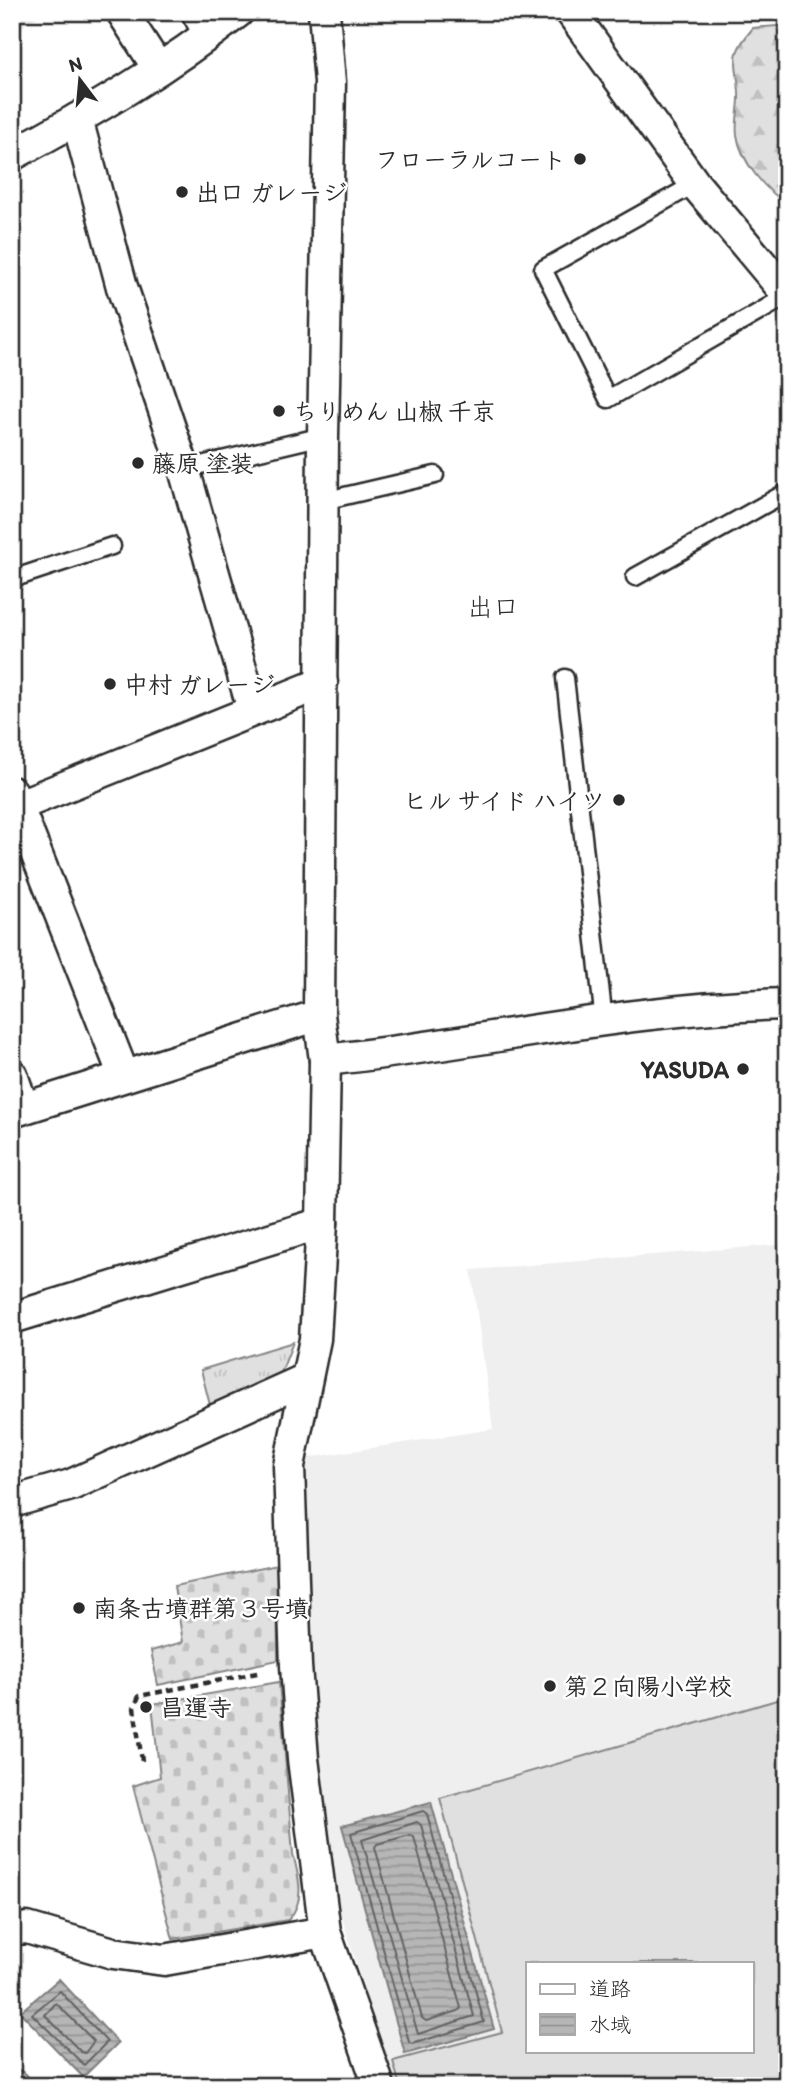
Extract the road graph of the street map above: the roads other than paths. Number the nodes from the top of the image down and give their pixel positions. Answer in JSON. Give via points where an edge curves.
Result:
{"nodes":[{"id":1,"x":122,"y":12,"type":"edge"},
{"id":2,"x":189,"y":12,"type":"edge"},
{"id":3,"x":238,"y":12,"type":"edge"},
{"id":4,"x":324,"y":12,"type":"edge"},
{"id":5,"x":571,"y":12,"type":"edge"},
{"id":6,"x":204,"y":39,"type":"junction"},
{"id":7,"x":158,"y":68,"type":"junction"},
{"id":8,"x":77,"y":119,"type":"junction"},
{"id":9,"x":12,"y":155,"type":"edge"},
{"id":10,"x":695,"y":184,"type":"junction"},
{"id":11,"x":787,"y":295,"type":"edge"},
{"id":12,"x":323,"y":436,"type":"junction"},
{"id":13,"x":184,"y":469,"type":"junction"},
{"id":14,"x":435,"y":475,"type":"dead end"},
{"id":15,"x":787,"y":492,"type":"edge"},
{"id":16,"x":323,"y":501,"type":"junction"},
{"id":17,"x":112,"y":546,"type":"dead end"},
{"id":18,"x":635,"y":577,"type":"dead end"},
{"id":19,"x":12,"y":579,"type":"edge"},
{"id":20,"x":565,"y":678,"type":"dead end"},
{"id":21,"x":322,"y":683,"type":"junction"},
{"id":22,"x":253,"y":710,"type":"junction"},
{"id":23,"x":15,"y":799,"type":"edge"},
{"id":24,"x":787,"y":1004,"type":"edge"},
{"id":25,"x":318,"y":1015,"type":"junction"},
{"id":26,"x":604,"y":1020,"type":"junction"},
{"id":27,"x":325,"y":1060,"type":"junction"},
{"id":28,"x":12,"y":1075,"type":"edge"},
{"id":29,"x":124,"y":1076,"type":"junction"},
{"id":30,"x":18,"y":1109,"type":"edge"},
{"id":31,"x":322,"y":1223,"type":"junction"},
{"id":32,"x":12,"y":1318,"type":"edge"},
{"id":33,"x":306,"y":1379,"type":"junction"},
{"id":34,"x":12,"y":1502,"type":"edge"},
{"id":35,"x":12,"y":1930,"type":"edge"},
{"id":36,"x":325,"y":1932,"type":"junction"},
{"id":37,"x":379,"y":2086,"type":"edge"}],
"edges":[{"from":1,"to":7,"type":"street"},
{"from":2,"to":6,"type":"lane"},
{"from":3,"to":6,"type":"street"},
{"from":4,"to":12,"type":"street","via":[[330,82]]},
{"from":5,"to":10,"type":"street"},
{"from":6,"to":7,"type":"street"},
{"from":7,"to":8,"type":"street"},
{"from":8,"to":9,"type":"street"},
{"from":8,"to":13,"type":"street","via":[[122,287]]},
{"from":10,"to":11,"type":"street"},
{"from":10,"to":11,"type":"lane","via":[[543,269],[608,400]]},
{"from":12,"to":13,"type":"lane"},
{"from":12,"to":16,"type":"street"},
{"from":13,"to":22,"type":"street"},
{"from":14,"to":16,"type":"lane"},
{"from":15,"to":18,"type":"lane"},
{"from":16,"to":21,"type":"street"},
{"from":17,"to":19,"type":"lane"},
{"from":20,"to":26,"type":"lane"},
{"from":21,"to":22,"type":"street"},
{"from":21,"to":25,"type":"street"},
{"from":22,"to":23,"type":"street"},
{"from":23,"to":29,"type":"street"},
{"from":24,"to":26,"type":"street"},
{"from":25,"to":27,"type":"street"},
{"from":25,"to":29,"type":"street"},
{"from":26,"to":27,"type":"street"},
{"from":27,"to":31,"type":"street"},
{"from":28,"to":30,"type":"street"},
{"from":29,"to":30,"type":"street"},
{"from":31,"to":32,"type":"street"},
{"from":31,"to":33,"type":"street","via":[[315,1339]]},
{"from":33,"to":34,"type":"street","via":[[71,1485]]},
{"from":33,"to":36,"type":"street","via":[[289,1466],[303,1759]]},
{"from":35,"to":36,"type":"street","via":[[27,1928],[113,1953],[164,1960]]},
{"from":36,"to":37,"type":"street"}]}
